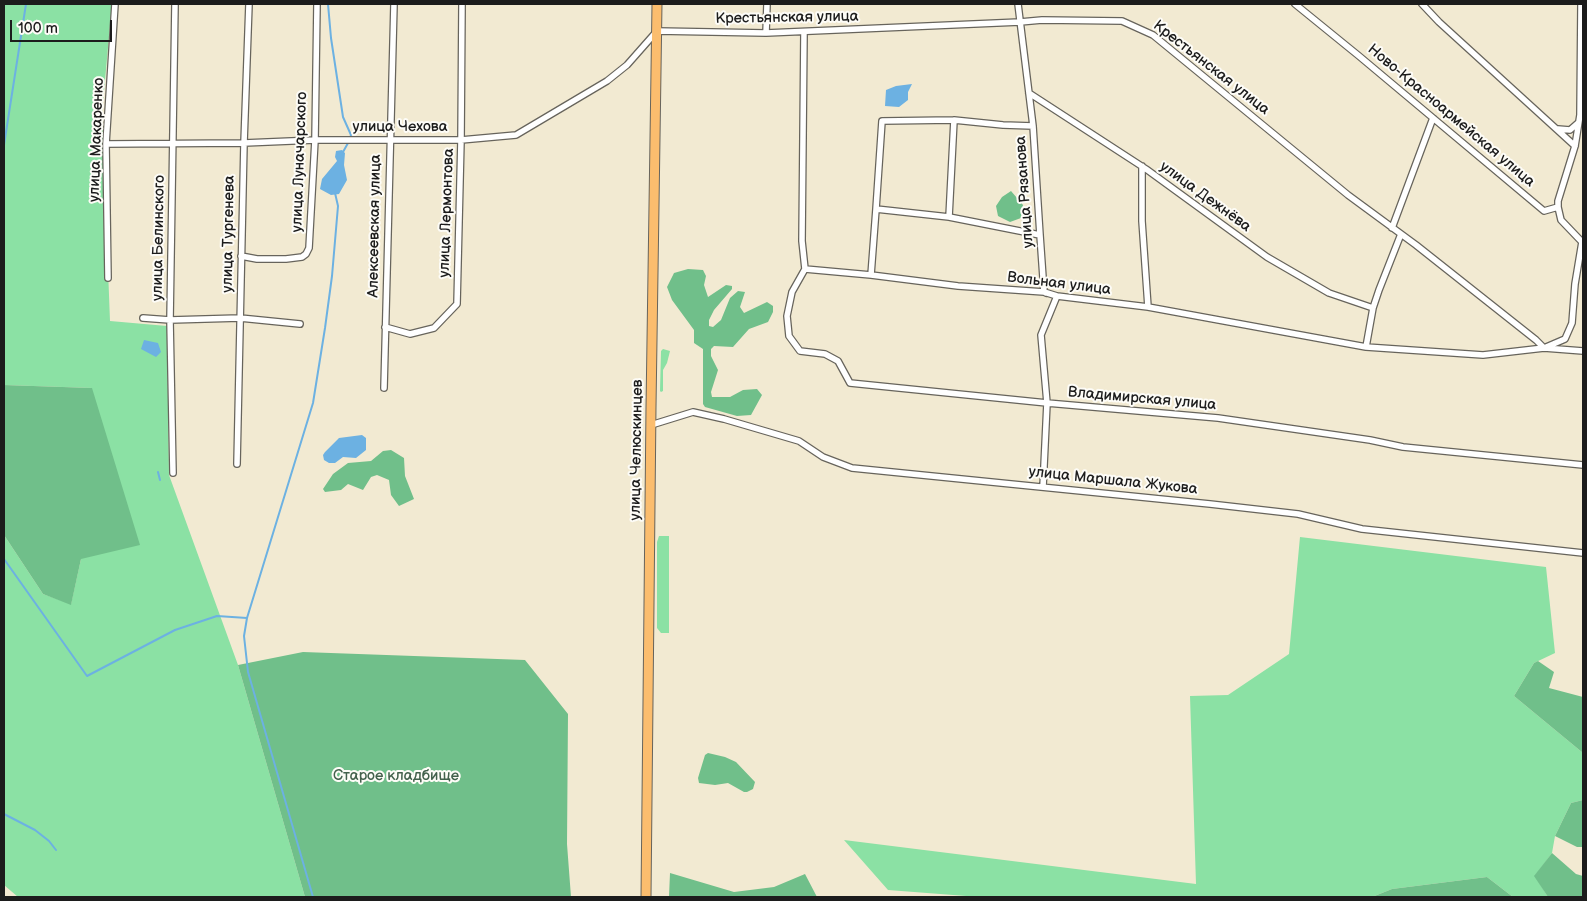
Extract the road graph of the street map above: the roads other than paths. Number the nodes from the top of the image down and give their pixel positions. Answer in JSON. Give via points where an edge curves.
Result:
{"nodes":[{"id":1,"x":115,"y":4,"type":"edge"},
{"id":2,"x":175,"y":4,"type":"edge"},
{"id":3,"x":249,"y":4,"type":"edge"},
{"id":4,"x":317,"y":4,"type":"edge"},
{"id":5,"x":394,"y":4,"type":"edge"},
{"id":6,"x":462,"y":4,"type":"edge"},
{"id":7,"x":657,"y":4,"type":"edge"},
{"id":8,"x":767,"y":4,"type":"edge"},
{"id":9,"x":1018,"y":4,"type":"edge"},
{"id":10,"x":1295,"y":4,"type":"edge"},
{"id":11,"x":1422,"y":4,"type":"edge"},
{"id":12,"x":1581,"y":4,"type":"edge"},
{"id":13,"x":1020,"y":22,"type":"junction"},
{"id":14,"x":657,"y":31,"type":"junction"},
{"id":15,"x":804,"y":32,"type":"junction"},
{"id":16,"x":766,"y":34,"type":"junction"},
{"id":17,"x":1029,"y":93,"type":"junction"},
{"id":18,"x":1433,"y":118,"type":"junction"},
{"id":19,"x":954,"y":120,"type":"junction"},
{"id":20,"x":1578,"y":123,"type":"junction"},
{"id":21,"x":1033,"y":126,"type":"junction"},
{"id":22,"x":1556,"y":128,"type":"junction"},
{"id":23,"x":315,"y":140,"type":"junction"},
{"id":24,"x":390,"y":140,"type":"junction"},
{"id":25,"x":461,"y":140,"type":"junction"},
{"id":26,"x":244,"y":143,"type":"junction"},
{"id":27,"x":106,"y":144,"type":"junction"},
{"id":28,"x":173,"y":144,"type":"junction"},
{"id":29,"x":1575,"y":146,"type":"junction"},
{"id":30,"x":1142,"y":166,"type":"junction"},
{"id":31,"x":1558,"y":207,"type":"junction"},
{"id":32,"x":876,"y":209,"type":"junction"},
{"id":33,"x":949,"y":217,"type":"junction"},
{"id":34,"x":1392,"y":228,"type":"junction"},
{"id":35,"x":1401,"y":234,"type":"junction"},
{"id":36,"x":1040,"y":235,"type":"junction"},
{"id":37,"x":1583,"y":242,"type":"edge"},
{"id":38,"x":242,"y":256,"type":"junction"},
{"id":39,"x":805,"y":269,"type":"junction"},
{"id":40,"x":871,"y":275,"type":"junction"},
{"id":41,"x":108,"y":278,"type":"dead end"},
{"id":42,"x":1044,"y":292,"type":"junction"},
{"id":43,"x":1058,"y":296,"type":"junction"},
{"id":44,"x":1148,"y":307,"type":"junction"},
{"id":45,"x":1373,"y":308,"type":"junction"},
{"id":46,"x":143,"y":318,"type":"dead end"},
{"id":47,"x":240,"y":318,"type":"junction"},
{"id":48,"x":170,"y":320,"type":"junction"},
{"id":49,"x":300,"y":324,"type":"dead end"},
{"id":50,"x":385,"y":327,"type":"junction"},
{"id":51,"x":1366,"y":347,"type":"junction"},
{"id":52,"x":1544,"y":348,"type":"junction"},
{"id":53,"x":1583,"y":351,"type":"edge"},
{"id":54,"x":384,"y":388,"type":"dead end"},
{"id":55,"x":1047,"y":404,"type":"junction"},
{"id":56,"x":651,"y":426,"type":"junction"},
{"id":57,"x":237,"y":464,"type":"dead end"},
{"id":58,"x":1583,"y":465,"type":"edge"},
{"id":59,"x":173,"y":473,"type":"dead end"},
{"id":60,"x":1043,"y":487,"type":"junction"},
{"id":61,"x":1583,"y":553,"type":"edge"},
{"id":62,"x":646,"y":897,"type":"edge"}],
"edges":[{"from":1,"to":27,"type":"street","name":"улица Макаренко"},
{"from":2,"to":28,"type":"street","name":"улица Белинского"},
{"from":3,"to":26,"type":"street","name":"улица Тургенева"},
{"from":4,"to":23,"type":"street","name":"улица Луначарского"},
{"from":5,"to":24,"type":"street","name":"Алексеевская улица"},
{"from":6,"to":25,"type":"street","name":"улица Лермонтова"},
{"from":7,"to":14,"type":"main road","name":"улица Челюскинцев"},
{"from":8,"to":16,"type":"street"},
{"from":9,"to":13,"type":"street","name":"улица Рязанова"},
{"from":10,"to":18,"type":"street","name":"Ново-Красноармейская улица"},
{"from":11,"to":22,"type":"street"},
{"from":12,"to":20,"type":"street"},
{"from":13,"to":15,"type":"street","name":"Крестьянская улица"},
{"from":13,"to":17,"type":"street","name":"улица Рязанова"},
{"from":13,"to":34,"type":"street","name":"Крестьянская улица","via":[[1122,21],[1153,35]]},
{"from":14,"to":16,"type":"street","name":"Крестьянская улица"},
{"from":14,"to":25,"type":"street","name":"улица Чехова","via":[[627,65],[607,81],[516,135]]},
{"from":14,"to":56,"type":"main road","name":"улица Челюскинцев"},
{"from":15,"to":16,"type":"street","name":"Крестьянская улица"},
{"from":15,"to":39,"type":"street","via":[[802,241]]},
{"from":17,"to":21,"type":"street","name":"улица Рязанова"},
{"from":17,"to":30,"type":"street","name":"улица Дежнёва"},
{"from":18,"to":31,"type":"street","name":"Ново-Красноармейская улица","via":[[1544,211]]},
{"from":18,"to":34,"type":"street"},
{"from":19,"to":21,"type":"street"},
{"from":19,"to":32,"type":"street","via":[[882,121]]},
{"from":19,"to":33,"type":"street"},
{"from":20,"to":22,"type":"street","via":[[1570,130]]},
{"from":20,"to":29,"type":"street"},
{"from":21,"to":36,"type":"street","name":"улица Рязанова"},
{"from":22,"to":29,"type":"street"},
{"from":23,"to":24,"type":"street","name":"улица Чехова"},
{"from":23,"to":26,"type":"street","name":"улица Чехова"},
{"from":23,"to":38,"type":"street","name":"улица Луначарского","via":[[309,248],[306,254],[286,259]]},
{"from":24,"to":25,"type":"street","name":"улица Чехова"},
{"from":24,"to":50,"type":"street","name":"Алексеевская улица"},
{"from":25,"to":50,"type":"street","name":"улица Лермонтова","via":[[457,304],[434,328],[410,334]]},
{"from":26,"to":28,"type":"street","name":"улица Чехова"},
{"from":26,"to":38,"type":"street","name":"улица Тургенева"},
{"from":27,"to":28,"type":"street","name":"улица Чехова"},
{"from":27,"to":41,"type":"street","name":"улица Макаренко"},
{"from":28,"to":48,"type":"street","name":"улица Белинского"},
{"from":29,"to":31,"type":"street"},
{"from":30,"to":44,"type":"street"},
{"from":30,"to":45,"type":"street","name":"улица Дежнёва","via":[[1267,257],[1330,293]]},
{"from":31,"to":37,"type":"street","via":[[1561,220]]},
{"from":32,"to":33,"type":"street"},
{"from":32,"to":40,"type":"street"},
{"from":33,"to":36,"type":"street"},
{"from":34,"to":35,"type":"street","name":"Крестьянская улица"},
{"from":35,"to":45,"type":"street"},
{"from":35,"to":52,"type":"street","name":"Крестьянская улица"},
{"from":36,"to":42,"type":"street","name":"улица Рязанова"},
{"from":37,"to":52,"type":"street","via":[[1574,284],[1572,323],[1565,339]]},
{"from":38,"to":47,"type":"street","name":"улица Тургенева"},
{"from":39,"to":40,"type":"street","name":"Вольная улица"},
{"from":39,"to":55,"type":"street","name":"Владимирская улица","via":[[792,292],[789,336],[800,351],[825,354],[838,361],[850,383]]},
{"from":40,"to":42,"type":"street","name":"Вольная улица"},
{"from":42,"to":43,"type":"street"},
{"from":43,"to":44,"type":"street","name":"Вольная улица"},
{"from":43,"to":55,"type":"street","via":[[1041,335]]},
{"from":44,"to":51,"type":"street","name":"Вольная улица"},
{"from":45,"to":51,"type":"street"},
{"from":46,"to":48,"type":"street"},
{"from":47,"to":48,"type":"street"},
{"from":47,"to":49,"type":"street"},
{"from":47,"to":57,"type":"street","name":"улица Тургенева"},
{"from":48,"to":59,"type":"street","name":"улица Белинского"},
{"from":50,"to":54,"type":"street","name":"Алексеевская улица"},
{"from":51,"to":52,"type":"street","name":"Вольная улица","via":[[1483,355]]},
{"from":52,"to":53,"type":"street"},
{"from":55,"to":58,"type":"street","name":"Владимирская улица","via":[[1218,418],[1403,447]]},
{"from":55,"to":60,"type":"street"},
{"from":56,"to":60,"type":"street","name":"улица Маршала Жукова","via":[[693,412],[799,441],[823,457],[852,468]]},
{"from":56,"to":62,"type":"main road","name":"улица Челюскинцев"},
{"from":60,"to":61,"type":"street","name":"улица Маршала Жукова","via":[[1298,514],[1362,529]]}]}
